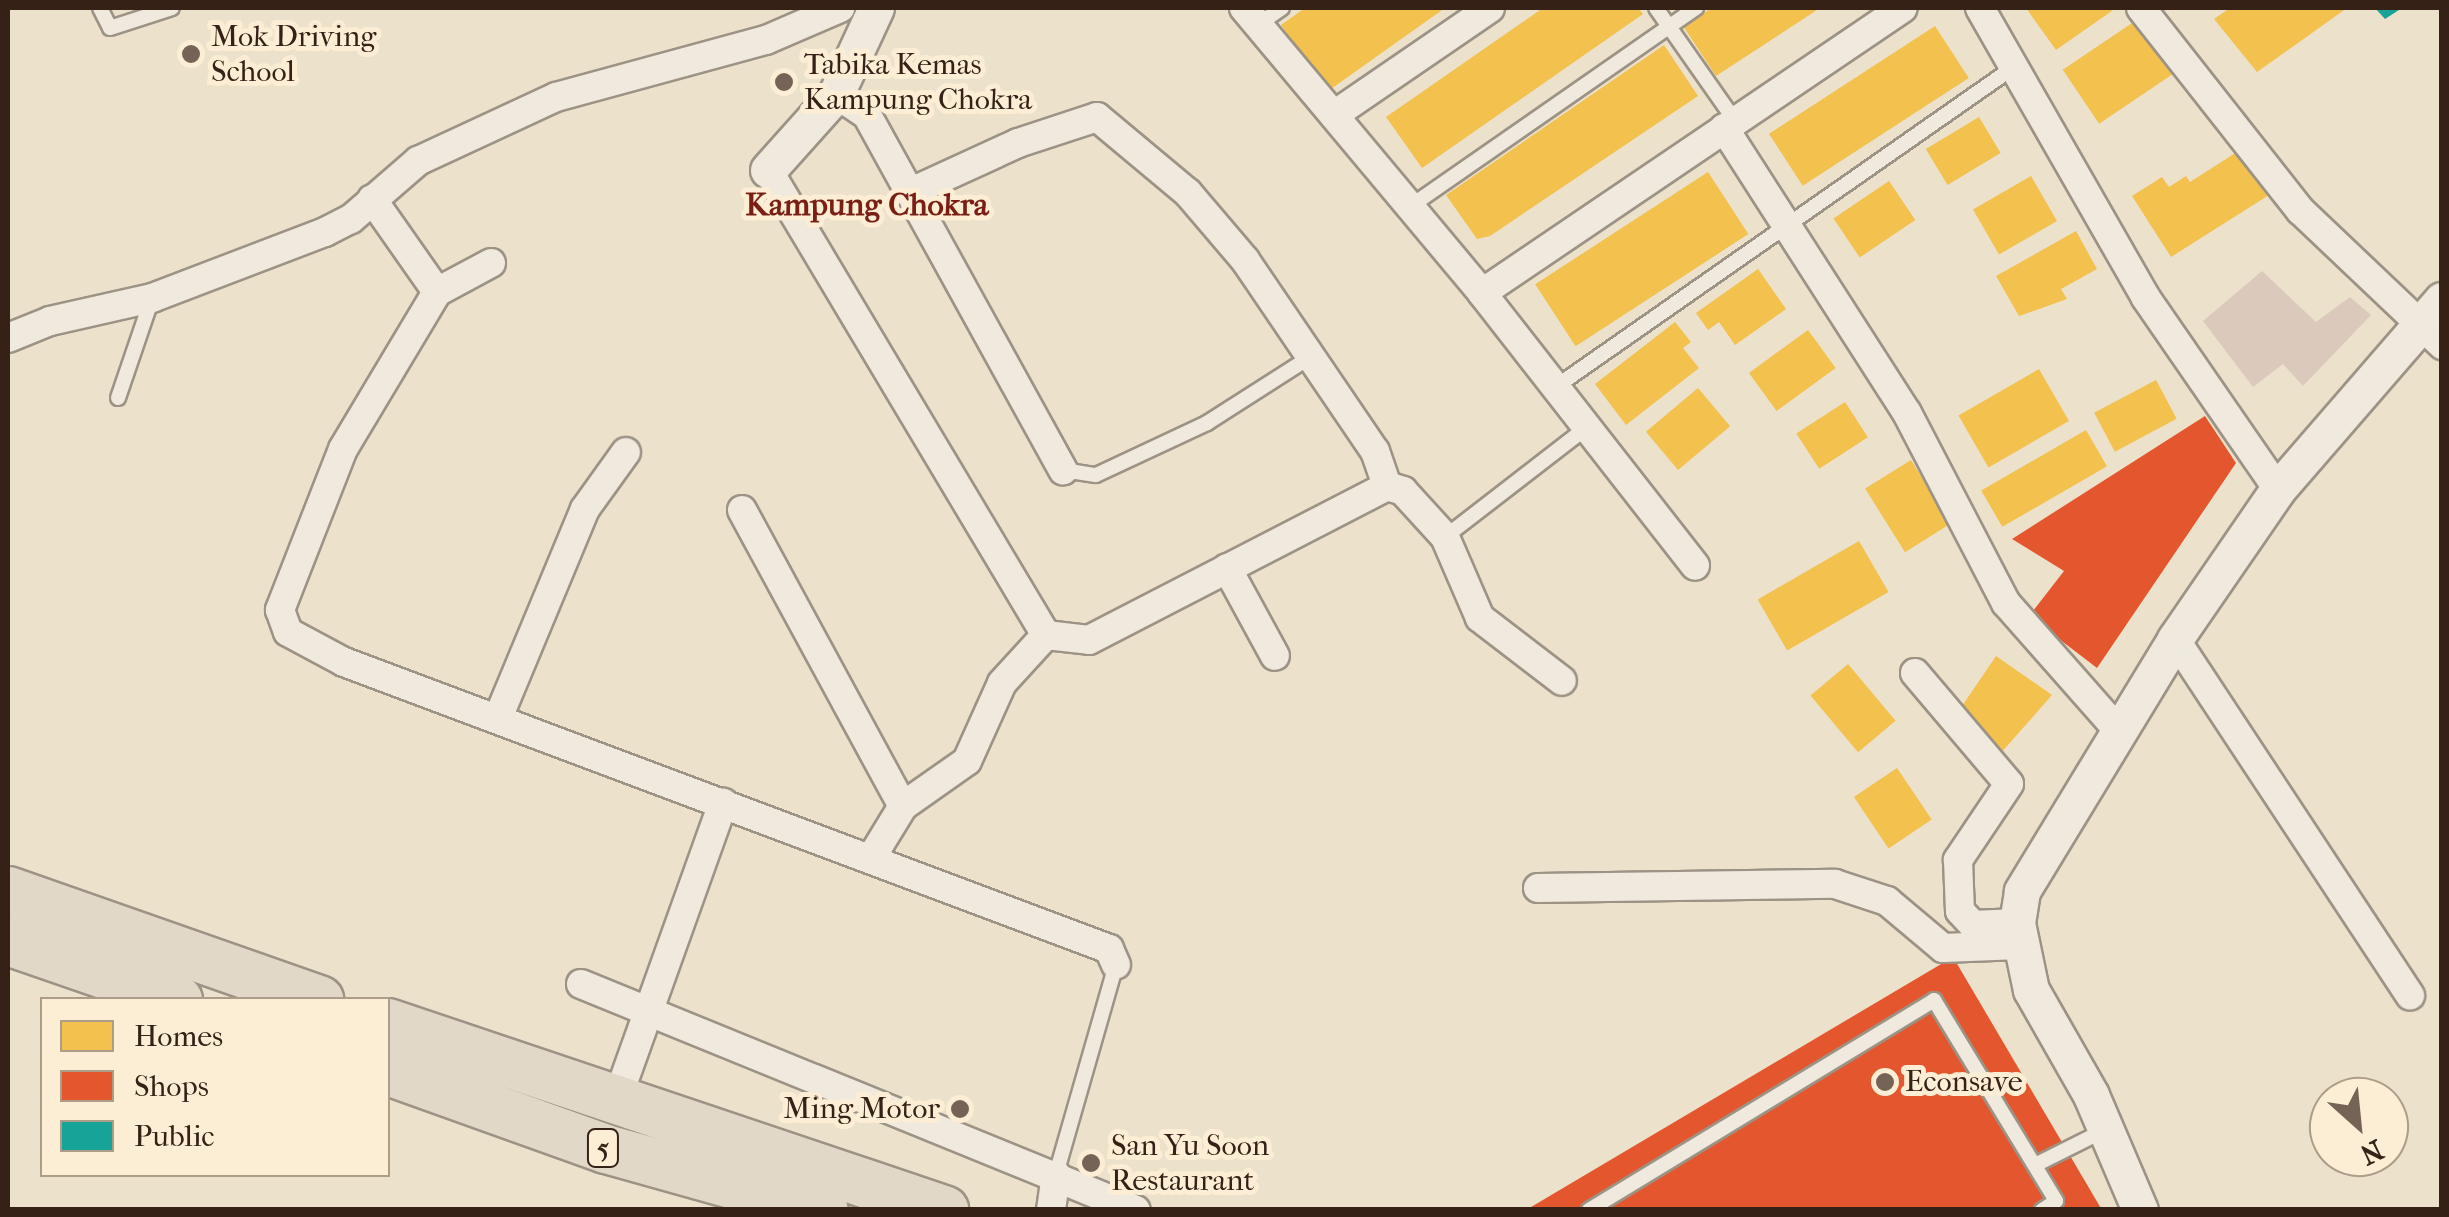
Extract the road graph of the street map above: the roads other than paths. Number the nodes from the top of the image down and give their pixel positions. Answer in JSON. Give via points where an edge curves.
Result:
{"nodes":[{"id":1,"x":100,"y":8,"type":"edge"},
{"id":2,"x":172,"y":8,"type":"edge"},
{"id":3,"x":840,"y":8,"type":"edge"},
{"id":4,"x":876,"y":8,"type":"edge"},
{"id":5,"x":1490,"y":8,"type":"edge"},
{"id":6,"x":1656,"y":8,"type":"edge"},
{"id":7,"x":1696,"y":8,"type":"edge"},
{"id":8,"x":1903,"y":8,"type":"edge"},
{"id":9,"x":1980,"y":8,"type":"edge"},
{"id":10,"x":2141,"y":8,"type":"edge"},
{"id":11,"x":1262,"y":13,"type":"edge"},
{"id":12,"x":1669,"y":26,"type":"junction"},
{"id":13,"x":2014,"y":67,"type":"junction"},
{"id":14,"x":836,"y":94,"type":"junction"},
{"id":15,"x":1334,"y":116,"type":"junction"},
{"id":16,"x":1729,"y":124,"type":"junction"},
{"id":17,"x":768,"y":170,"type":"joint"},
{"id":18,"x":910,"y":193,"type":"junction"},
{"id":19,"x":372,"y":199,"type":"junction"},
{"id":20,"x":1408,"y":208,"type":"junction"},
{"id":21,"x":1784,"y":224,"type":"junction"},
{"id":22,"x":492,"y":263,"type":"dead end"},
{"id":23,"x":437,"y":292,"type":"junction"},
{"id":24,"x":1482,"y":294,"type":"junction"},
{"id":25,"x":152,"y":298,"type":"junction"},
{"id":26,"x":2435,"y":322,"type":"edge"},
{"id":27,"x":8,"y":338,"type":"edge"},
{"id":28,"x":1307,"y":359,"type":"junction"},
{"id":29,"x":1554,"y":388,"type":"junction"},
{"id":30,"x":118,"y":398,"type":"dead end"},
{"id":31,"x":1586,"y":428,"type":"junction"},
{"id":32,"x":626,"y":452,"type":"dead end"},
{"id":33,"x":1063,"y":470,"type":"joint"},
{"id":34,"x":1386,"y":486,"type":"junction"},
{"id":35,"x":2278,"y":489,"type":"junction"},
{"id":36,"x":742,"y":510,"type":"dead end"},
{"id":37,"x":1444,"y":536,"type":"junction"},
{"id":38,"x":1695,"y":566,"type":"dead end"},
{"id":39,"x":1227,"y":568,"type":"junction"},
{"id":40,"x":1046,"y":635,"type":"junction"},
{"id":41,"x":2175,"y":640,"type":"junction"},
{"id":42,"x":1275,"y":656,"type":"dead end"},
{"id":43,"x":1915,"y":673,"type":"dead end"},
{"id":44,"x":1562,"y":681,"type":"dead end"},
{"id":45,"x":498,"y":718,"type":"junction"},
{"id":46,"x":2118,"y":730,"type":"junction"},
{"id":47,"x":723,"y":803,"type":"junction"},
{"id":48,"x":903,"y":806,"type":"junction"},
{"id":49,"x":873,"y":855,"type":"junction"},
{"id":50,"x":1538,"y":888,"type":"dead end"},
{"id":51,"x":8,"y":892,"type":"edge"},
{"id":52,"x":2019,"y":934,"type":"junction"},
{"id":53,"x":8,"y":941,"type":"edge"},
{"id":54,"x":1116,"y":965,"type":"joint"},
{"id":55,"x":581,"y":984,"type":"dead end"},
{"id":56,"x":2410,"y":996,"type":"dead end"},
{"id":57,"x":169,"y":997,"type":"edge"},
{"id":58,"x":310,"y":997,"type":"edge"},
{"id":59,"x":650,"y":1016,"type":"junction"},
{"id":60,"x":390,"y":1024,"type":"edge"},
{"id":61,"x":390,"y":1072,"type":"edge"},
{"id":62,"x":453,"y":1094,"type":"junction"},
{"id":63,"x":616,"y":1102,"type":"junction"},
{"id":64,"x":2108,"y":1128,"type":"junction"},
{"id":65,"x":2035,"y":1165,"type":"junction"},
{"id":66,"x":1056,"y":1174,"type":"junction"},
{"id":67,"x":821,"y":1208,"type":"edge"},
{"id":68,"x":944,"y":1210,"type":"edge"},
{"id":69,"x":1051,"y":1210,"type":"edge"},
{"id":70,"x":1136,"y":1210,"type":"edge"},
{"id":71,"x":1588,"y":1210,"type":"edge"},
{"id":72,"x":2042,"y":1210,"type":"edge"},
{"id":73,"x":2140,"y":1210,"type":"edge"}],
"edges":[{"from":1,"to":2,"type":"lane","via":[[110,28]]},
{"from":3,"to":19,"type":"street","via":[[766,40],[556,97],[418,161]]},
{"from":4,"to":14,"type":"street"},
{"from":5,"to":15,"type":"street"},
{"from":6,"to":12,"type":"lane"},
{"from":7,"to":12,"type":"lane"},
{"from":8,"to":16,"type":"street"},
{"from":9,"to":13,"type":"street"},
{"from":10,"to":26,"type":"street","via":[[2300,210]]},
{"from":11,"to":15,"type":"street"},
{"from":12,"to":16,"type":"lane"},
{"from":12,"to":20,"type":"lane"},
{"from":13,"to":21,"type":"lane"},
{"from":13,"to":35,"type":"street","via":[[2146,298]]},
{"from":14,"to":17,"type":"street"},
{"from":14,"to":18,"type":"street","via":[[867,115]]},
{"from":15,"to":20,"type":"street"},
{"from":16,"to":21,"type":"street"},
{"from":16,"to":24,"type":"street"},
{"from":17,"to":40,"type":"street"},
{"from":18,"to":28,"type":"street","via":[[1018,143],[1098,117],[1199,206],[1245,260]]},
{"from":18,"to":33,"type":"street"},
{"from":19,"to":23,"type":"street"},
{"from":19,"to":25,"type":"street","via":[[325,232]]},
{"from":20,"to":24,"type":"street"},
{"from":21,"to":29,"type":"lane"},
{"from":21,"to":46,"type":"street","via":[[1907,414],[2006,602]]},
{"from":22,"to":23,"type":"street"},
{"from":23,"to":45,"type":"street","via":[[343,449],[280,618],[304,645]]},
{"from":24,"to":29,"type":"street"},
{"from":25,"to":27,"type":"street","via":[[50,321]]},
{"from":25,"to":30,"type":"lane"},
{"from":26,"to":35,"type":"street"},
{"from":28,"to":33,"type":"lane","via":[[1207,422],[1112,467],[1096,474]]},
{"from":28,"to":34,"type":"street","via":[[1375,451]]},
{"from":29,"to":31,"type":"street"},
{"from":31,"to":37,"type":"lane"},
{"from":31,"to":38,"type":"street"},
{"from":32,"to":45,"type":"street","via":[[585,509]]},
{"from":34,"to":37,"type":"street","via":[[1402,492]]},
{"from":34,"to":39,"type":"street"},
{"from":35,"to":41,"type":"street"},
{"from":36,"to":48,"type":"street"},
{"from":37,"to":44,"type":"street","via":[[1480,618]]},
{"from":39,"to":40,"type":"street","via":[[1089,640]]},
{"from":39,"to":42,"type":"street"},
{"from":40,"to":48,"type":"street","via":[[1002,683],[967,762]]},
{"from":41,"to":46,"type":"street"},
{"from":41,"to":56,"type":"street"},
{"from":43,"to":52,"type":"street","via":[[2008,784],[1958,860],[1960,911],[1973,925]]},
{"from":45,"to":47,"type":"street"},
{"from":46,"to":52,"type":"street","via":[[2038,856]]},
{"from":47,"to":49,"type":"street"},
{"from":47,"to":59,"type":"street"},
{"from":48,"to":49,"type":"street"},
{"from":49,"to":54,"type":"street","via":[[1109,949]]},
{"from":50,"to":52,"type":"street","via":[[1834,884],[1887,900],[1944,948]]},
{"from":51,"to":58,"type":"highway"},
{"from":52,"to":64,"type":"street","via":[[2031,990]]},
{"from":53,"to":57,"type":"highway"},
{"from":54,"to":66,"type":"lane"},
{"from":55,"to":59,"type":"street"},
{"from":59,"to":63,"type":"street"},
{"from":59,"to":66,"type":"street"},
{"from":60,"to":63,"type":"highway","number":"5"},
{"from":61,"to":62,"type":"highway","number":"5"},
{"from":62,"to":63,"type":"highway","via":[[588,1123],[606,1118]]},
{"from":62,"to":67,"type":"highway","number":"5","via":[[606,1149]]},
{"from":63,"to":67,"type":"highway","via":[[621,1122],[637,1135],[753,1173]]},
{"from":63,"to":68,"type":"highway","number":"5"},
{"from":64,"to":65,"type":"lane"},
{"from":64,"to":73,"type":"street"},
{"from":65,"to":71,"type":"lane","via":[[1934,1000]]},
{"from":65,"to":72,"type":"lane","via":[[2056,1202]]},
{"from":66,"to":69,"type":"street"},
{"from":66,"to":70,"type":"street"}]}
